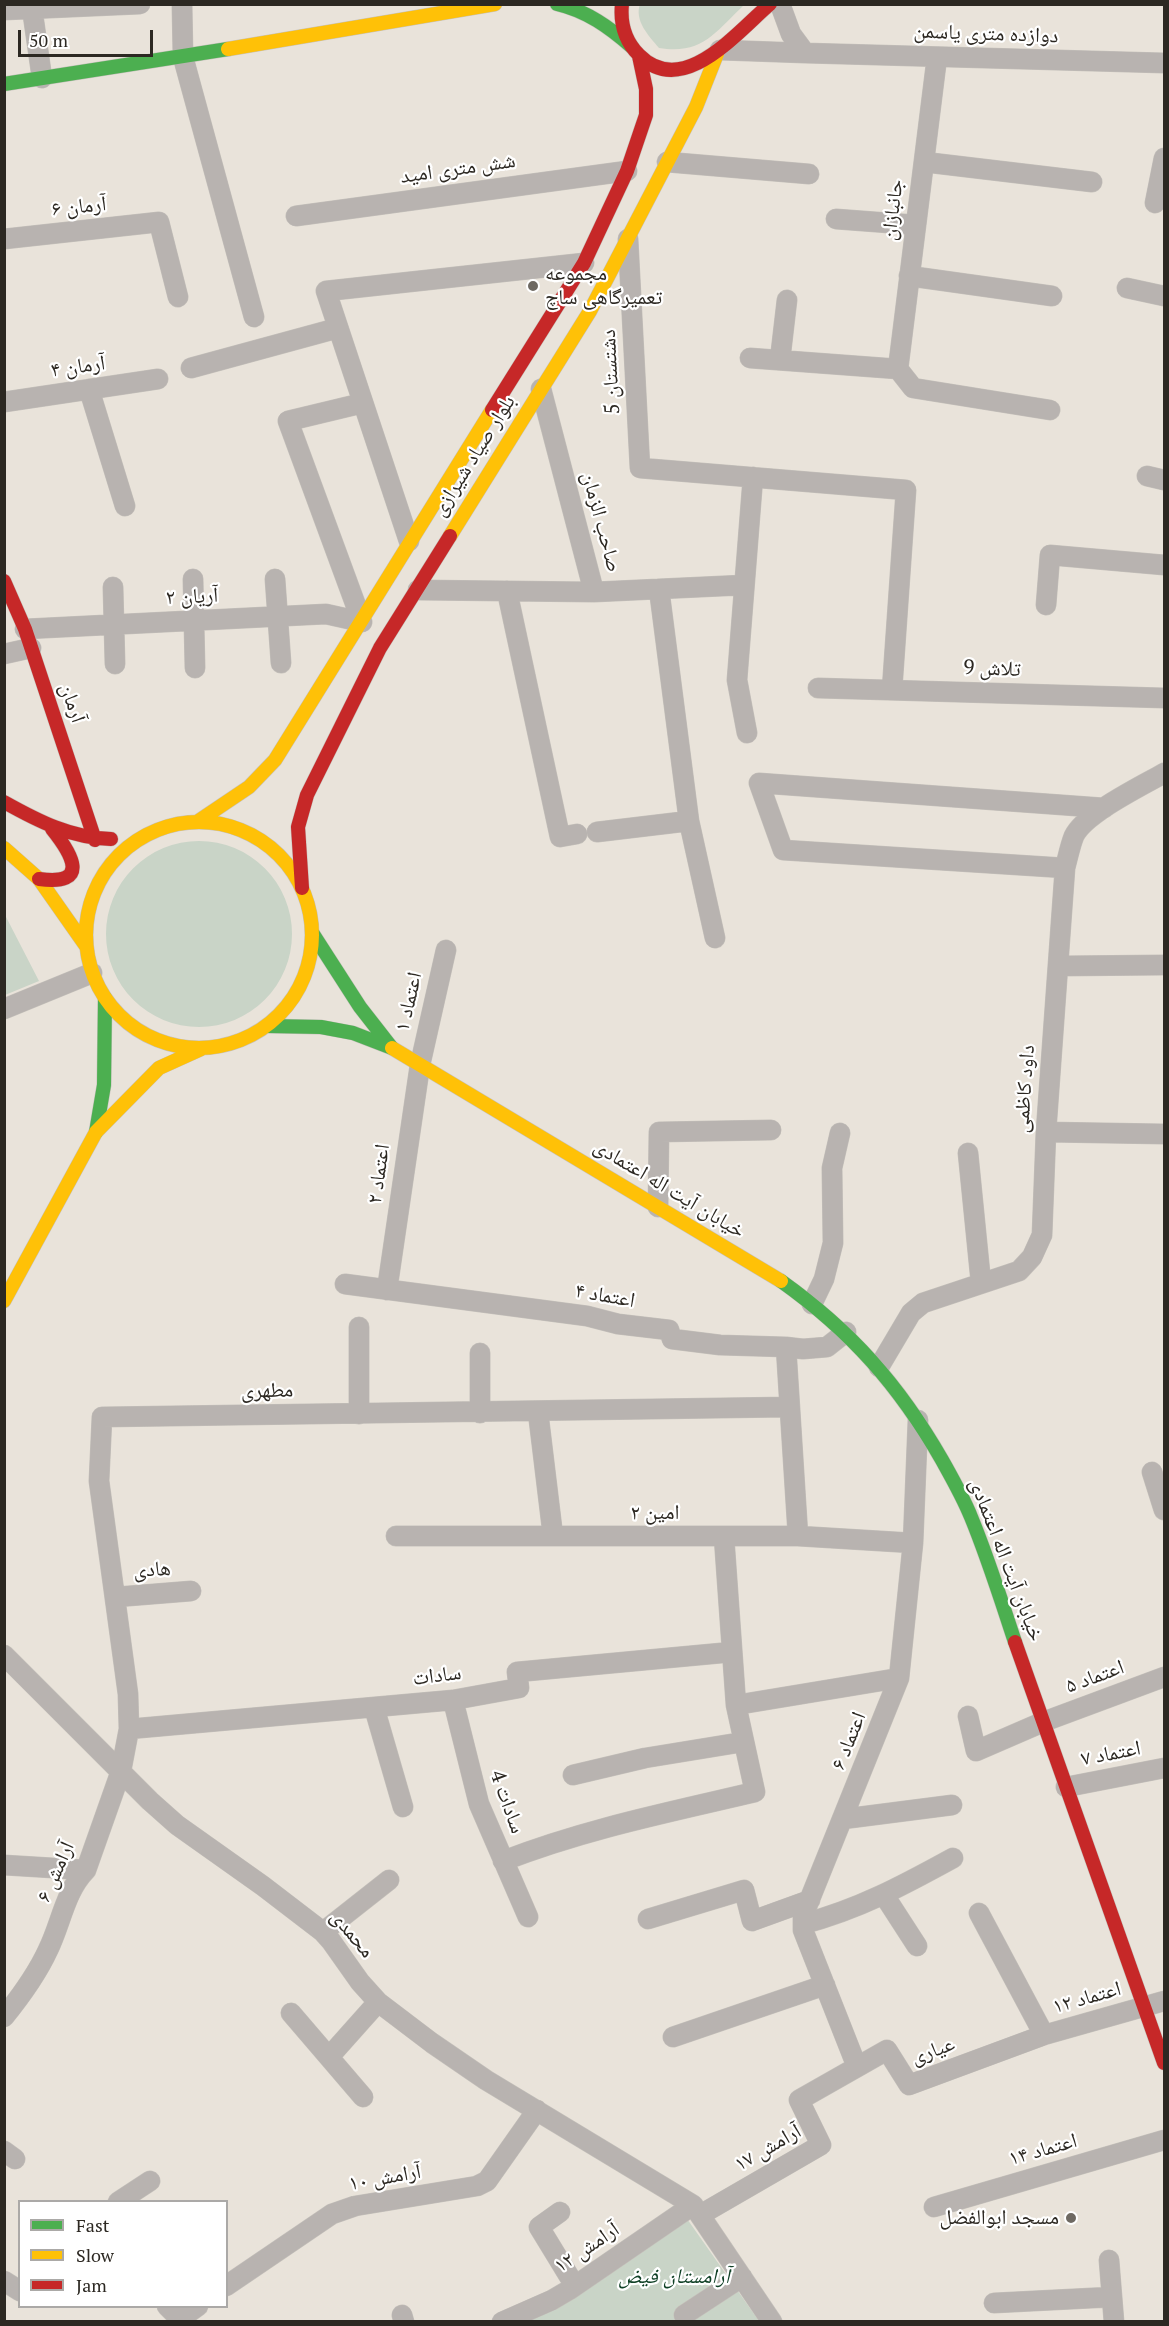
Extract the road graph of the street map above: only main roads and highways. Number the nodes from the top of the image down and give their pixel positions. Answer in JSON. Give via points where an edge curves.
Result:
{"nodes":[{"id":1,"x":495,"y":4,"type":"edge"},
{"id":2,"x":557,"y":4,"type":"edge"},
{"id":3,"x":622,"y":4,"type":"edge"},
{"id":4,"x":770,"y":4,"type":"edge"},
{"id":5,"x":636,"y":52,"type":"junction"},
{"id":6,"x":719,"y":52,"type":"junction"},
{"id":7,"x":4,"y":84,"type":"edge"},
{"id":8,"x":4,"y":580,"type":"edge"},
{"id":9,"x":4,"y":802,"type":"edge"},
{"id":10,"x":197,"y":822,"type":"junction"},
{"id":11,"x":52,"y":829,"type":"junction"},
{"id":12,"x":149,"y":833,"type":"junction"},
{"id":13,"x":96,"y":840,"type":"junction"},
{"id":14,"x":4,"y":848,"type":"edge"},
{"id":15,"x":39,"y":879,"type":"junction"},
{"id":16,"x":302,"y":888,"type":"junction"},
{"id":17,"x":313,"y":934,"type":"junction"},
{"id":18,"x":86,"y":946,"type":"junction"},
{"id":19,"x":105,"y":998,"type":"junction"},
{"id":20,"x":268,"y":1026,"type":"junction"},
{"id":21,"x":392,"y":1048,"type":"junction"},
{"id":22,"x":201,"y":1049,"type":"junction"},
{"id":23,"x":96,"y":1132,"type":"junction"},
{"id":24,"x":4,"y":1301,"type":"edge"},
{"id":25,"x":1164,"y":2062,"type":"edge"}],
"edges":[{"from":1,"to":7,"type":"main road"},
{"from":2,"to":5,"type":"main road","via":[[585,13]]},
{"from":3,"to":5,"type":"main road","name":"بلوار صیاد شیرازی","via":[[621,18]]},
{"from":4,"to":6,"type":"main road"},
{"from":5,"to":6,"type":"main road","via":[[659,67],[675,69],[702,63]]},
{"from":5,"to":10,"type":"main road","name":"بلوار صیاد شیرازی","via":[[646,89],[646,115],[627,171],[584,263],[275,760],[249,787]]},
{"from":6,"to":16,"type":"main road","name":"بلوار صیاد شیرازی","via":[[696,107],[590,311],[380,648],[307,795],[298,827]]},
{"from":8,"to":13,"type":"main road","name":"آرمان","via":[[25,629]]},
{"from":9,"to":11,"type":"main road"},
{"from":10,"to":12,"type":"main road"},
{"from":10,"to":16,"type":"main road","via":[[223,824],[255,837],[289,865]]},
{"from":11,"to":13,"type":"main road"},
{"from":11,"to":15,"type":"main road","via":[[73,858],[72,870],[66,879],[55,882]]},
{"from":12,"to":13,"type":"main road"},
{"from":12,"to":18,"type":"main road","via":[[121,853],[100,880],[88,912]]},
{"from":14,"to":15,"type":"main road"},
{"from":15,"to":18,"type":"main road"},
{"from":16,"to":17,"type":"main road"},
{"from":17,"to":20,"type":"main road","via":[[308,969],[292,1001]]},
{"from":17,"to":21,"type":"main road"},
{"from":18,"to":19,"type":"main road","via":[[92,973]]},
{"from":19,"to":22,"type":"main road","via":[[123,1019],[147,1035],[173,1046]]},
{"from":19,"to":23,"type":"main road","via":[[104,1085]]},
{"from":20,"to":21,"type":"main road","via":[[321,1027],[353,1033]]},
{"from":20,"to":22,"type":"main road","via":[[230,1045]]},
{"from":21,"to":25,"type":"main road","name":"خیابان آیت اله اعتمادی","via":[[777,1278],[846,1332],[918,1417],[971,1516]]},
{"from":22,"to":23,"type":"main road","via":[[159,1068]]},
{"from":23,"to":24,"type":"main road"}]}
